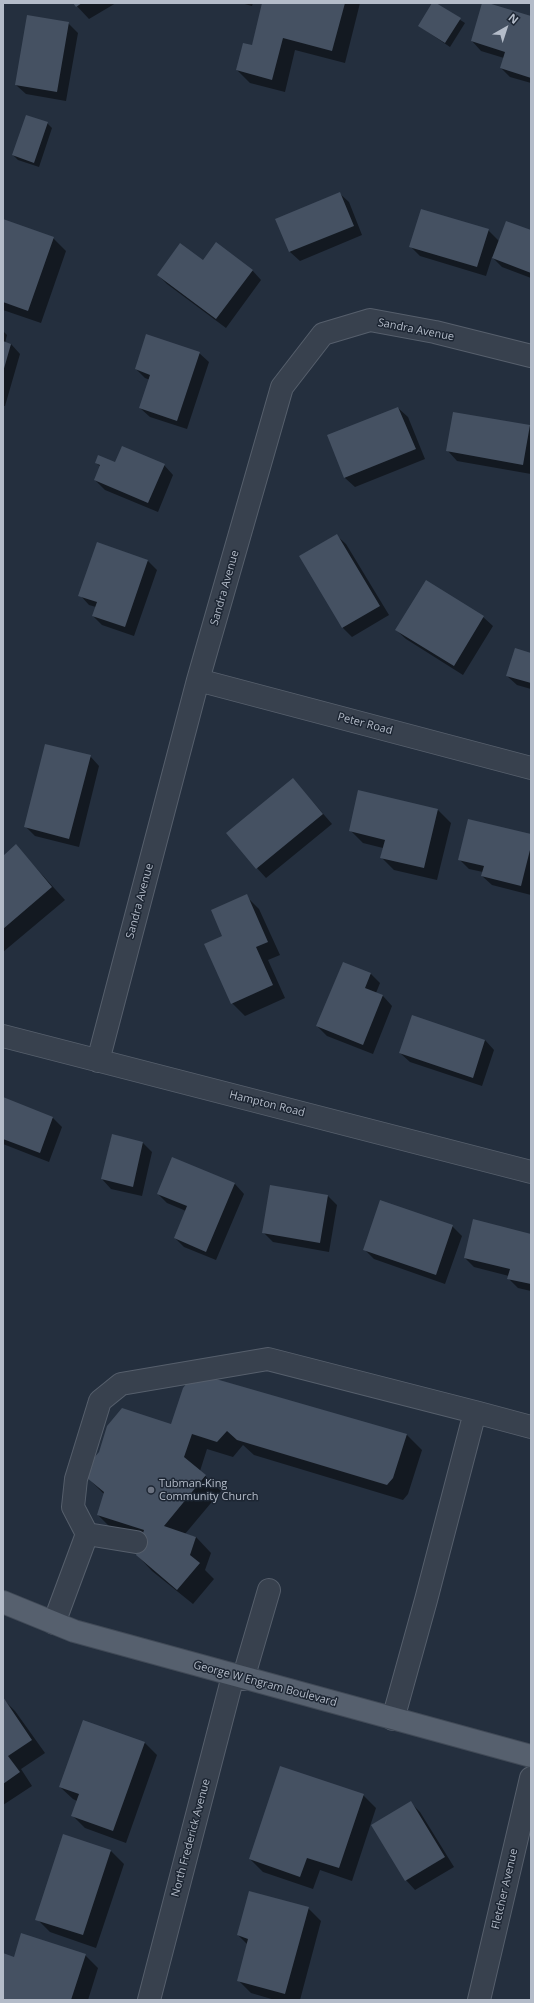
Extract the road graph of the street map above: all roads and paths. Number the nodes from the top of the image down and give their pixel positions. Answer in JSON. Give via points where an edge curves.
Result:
{"nodes":[{"id":1,"x":531,"y":356,"type":"edge"},
{"id":2,"x":198,"y":680,"type":"junction"},
{"id":3,"x":531,"y":768,"type":"edge"},
{"id":4,"x":3,"y":1036,"type":"edge"},
{"id":5,"x":98,"y":1061,"type":"junction"},
{"id":6,"x":531,"y":1172,"type":"edge"},
{"id":7,"x":475,"y":1412,"type":"junction"},
{"id":8,"x":531,"y":1427,"type":"edge"},
{"id":9,"x":87,"y":1534,"type":"junction"},
{"id":10,"x":136,"y":1542,"type":"dead end"},
{"id":11,"x":269,"y":1590,"type":"dead end"},
{"id":12,"x":3,"y":1602,"type":"edge"},
{"id":13,"x":54,"y":1623,"type":"junction"},
{"id":14,"x":238,"y":1677,"type":"junction"},
{"id":15,"x":393,"y":1719,"type":"junction"},
{"id":16,"x":531,"y":1756,"type":"edge"},
{"id":17,"x":531,"y":1778,"type":"edge"},
{"id":18,"x":149,"y":2000,"type":"edge"},
{"id":19,"x":479,"y":2000,"type":"edge"}],
"edges":[{"from":1,"to":2,"type":"street","name":"Sandra Avenue","via":[[435,332],[370,320],[323,334],[282,387]]},
{"from":2,"to":3,"type":"street","name":"Peter Road"},
{"from":2,"to":5,"type":"street","name":"Sandra Avenue"},
{"from":4,"to":5,"type":"street","name":"Hampton Road"},
{"from":5,"to":6,"type":"street","name":"Hampton Road"},
{"from":7,"to":8,"type":"street"},
{"from":7,"to":9,"type":"street","via":[[268,1359],[121,1384],[100,1401],[76,1479],[73,1507]]},
{"from":7,"to":15,"type":"street"},
{"from":9,"to":10,"type":"street"},
{"from":9,"to":13,"type":"street"},
{"from":11,"to":14,"type":"street","name":"North Frederick Avenue"},
{"from":12,"to":13,"type":"main road","name":"George W Engram Boulevard"},
{"from":13,"to":14,"type":"main road","name":"George W Engram Boulevard","via":[[74,1632]]},
{"from":14,"to":15,"type":"main road","name":"George W Engram Boulevard"},
{"from":14,"to":18,"type":"street","name":"North Frederick Avenue"},
{"from":15,"to":16,"type":"main road","name":"George W Engram Boulevard"},
{"from":17,"to":19,"type":"street","name":"Fletcher Avenue"}]}
